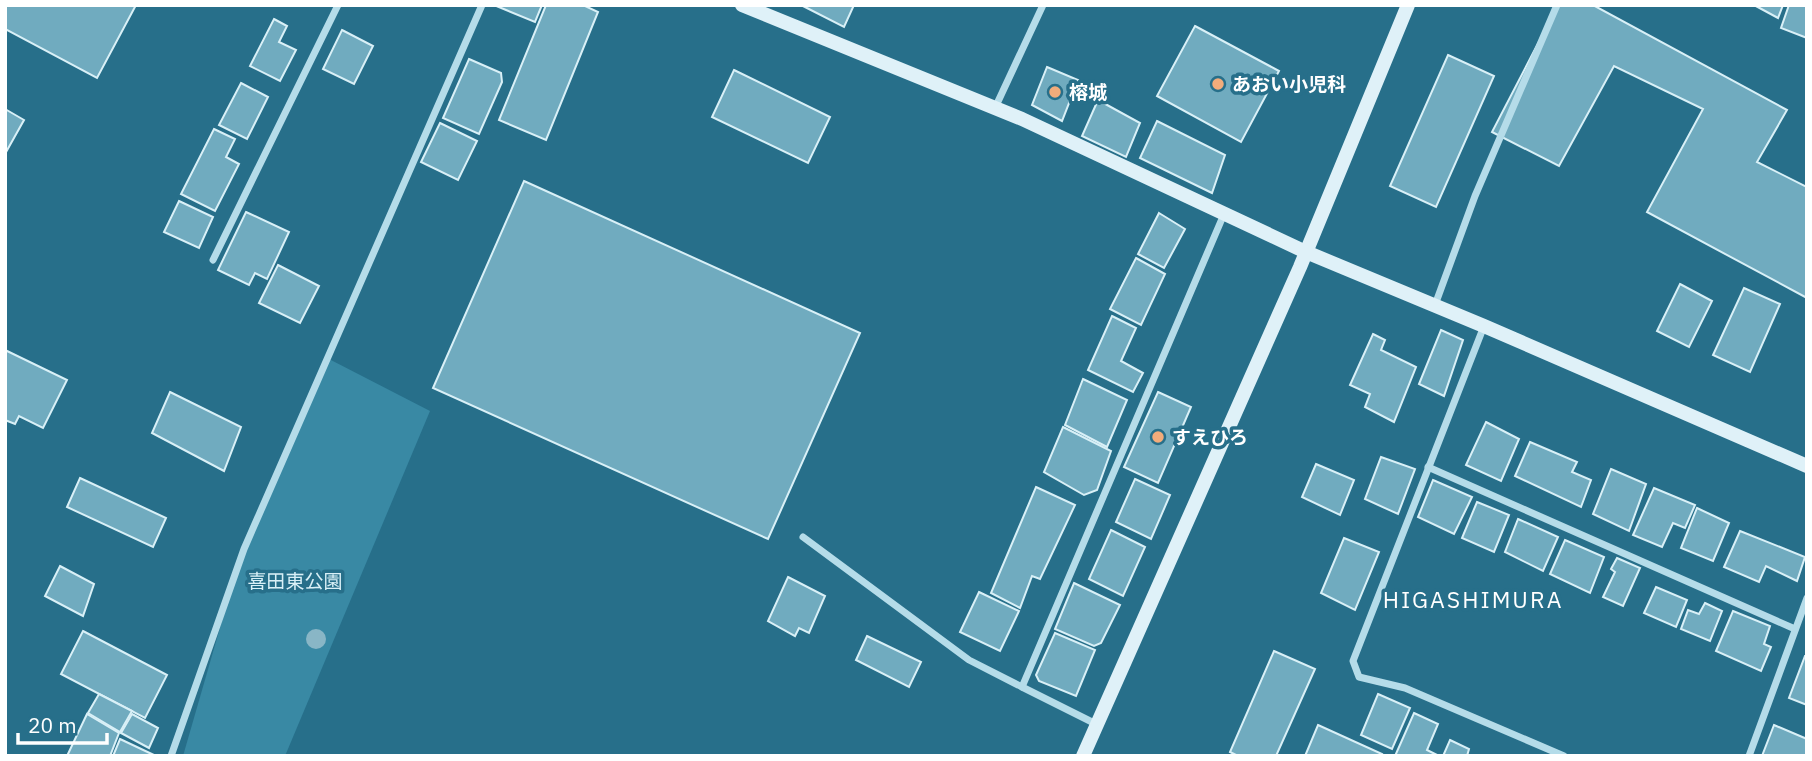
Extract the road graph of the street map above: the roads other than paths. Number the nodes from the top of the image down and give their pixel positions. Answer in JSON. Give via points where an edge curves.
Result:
{"nodes":[{"id":1,"x":338,"y":5,"type":"edge"},
{"id":2,"x":482,"y":5,"type":"edge"},
{"id":3,"x":742,"y":5,"type":"edge"},
{"id":4,"x":1043,"y":5,"type":"edge"},
{"id":5,"x":1408,"y":5,"type":"edge"},
{"id":6,"x":1557,"y":5,"type":"edge"},
{"id":7,"x":995,"y":108,"type":"junction"},
{"id":8,"x":1224,"y":214,"type":"junction"},
{"id":9,"x":1306,"y":253,"type":"junction"},
{"id":10,"x":213,"y":260,"type":"dead end"},
{"id":11,"x":1435,"y":305,"type":"junction"},
{"id":12,"x":1484,"y":326,"type":"junction"},
{"id":13,"x":1807,"y":466,"type":"edge"},
{"id":14,"x":1429,"y":467,"type":"junction"},
{"id":15,"x":803,"y":537,"type":"dead end"},
{"id":16,"x":1807,"y":598,"type":"edge"},
{"id":17,"x":1796,"y":629,"type":"junction"},
{"id":18,"x":1022,"y":687,"type":"junction"},
{"id":19,"x":1096,"y":724,"type":"junction"},
{"id":20,"x":171,"y":756,"type":"edge"},
{"id":21,"x":1083,"y":756,"type":"edge"},
{"id":22,"x":1564,"y":756,"type":"edge"},
{"id":23,"x":1749,"y":756,"type":"edge"}],
"edges":[{"from":1,"to":10,"type":"street"},
{"from":2,"to":20,"type":"street","via":[[244,549]]},
{"from":3,"to":7,"type":"street"},
{"from":4,"to":7,"type":"street"},
{"from":5,"to":9,"type":"street"},
{"from":6,"to":11,"type":"street","via":[[1475,196]]},
{"from":7,"to":8,"type":"street"},
{"from":8,"to":9,"type":"street"},
{"from":8,"to":18,"type":"street"},
{"from":9,"to":11,"type":"street"},
{"from":9,"to":19,"type":"street"},
{"from":11,"to":12,"type":"street"},
{"from":12,"to":13,"type":"street"},
{"from":12,"to":14,"type":"street"},
{"from":14,"to":17,"type":"street"},
{"from":14,"to":22,"type":"street","via":[[1353,660],[1359,677],[1405,688]]},
{"from":15,"to":18,"type":"street","via":[[969,660]]},
{"from":16,"to":17,"type":"street"},
{"from":17,"to":23,"type":"street"},
{"from":18,"to":19,"type":"street"},
{"from":19,"to":21,"type":"street"}]}
